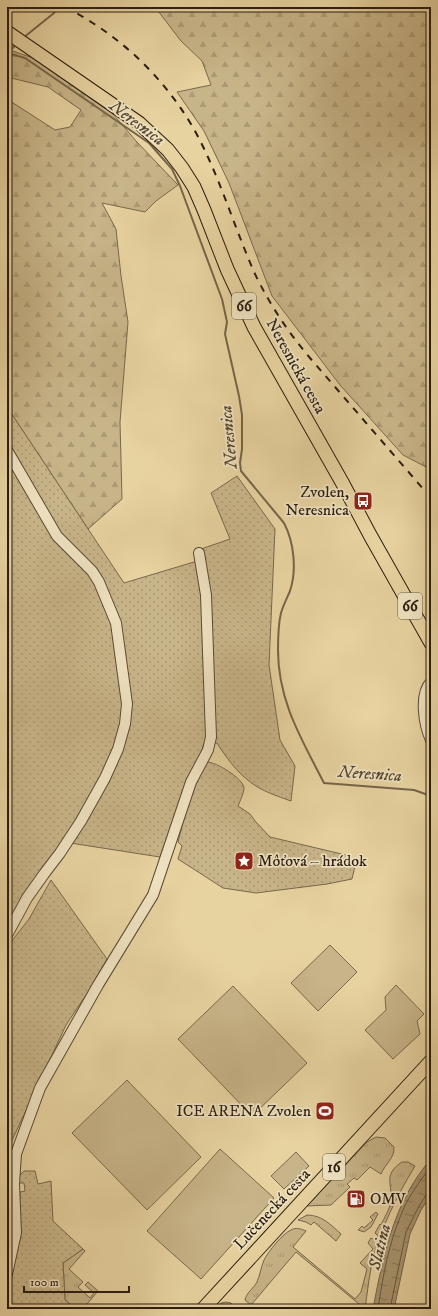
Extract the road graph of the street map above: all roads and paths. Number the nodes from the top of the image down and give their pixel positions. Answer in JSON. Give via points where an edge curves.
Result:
{"nodes":[{"id":1,"x":7,"y":32,"type":"edge"},
{"id":2,"x":7,"y":450,"type":"edge"},
{"id":3,"x":199,"y":553,"type":"dead end"},
{"id":4,"x":430,"y":639,"type":"edge"},
{"id":5,"x":431,"y":682,"type":"edge"},
{"id":6,"x":431,"y":740,"type":"edge"},
{"id":7,"x":7,"y":935,"type":"edge"},
{"id":8,"x":431,"y":1061,"type":"edge"},
{"id":9,"x":7,"y":1274,"type":"edge"},
{"id":10,"x":203,"y":1309,"type":"edge"}],
"edges":[{"from":1,"to":4,"type":"main road","name":"Neresnická cesta","number":"66","via":[[143,127],[168,150],[182,168],[199,197],[227,269],[254,327]]},
{"from":2,"to":7,"type":"street","via":[[57,536],[92,571],[99,582],[116,623],[127,704],[118,750],[105,778],[81,821],[27,898]]},
{"from":3,"to":9,"type":"street","via":[[206,595],[211,737],[208,750],[191,782],[153,895],[40,1088],[16,1154],[16,1218]]},
{"from":5,"to":6,"type":"street","via":[[424,704]]},
{"from":8,"to":10,"type":"main road","name":"Lučenecká cesta","number":"16"}]}
